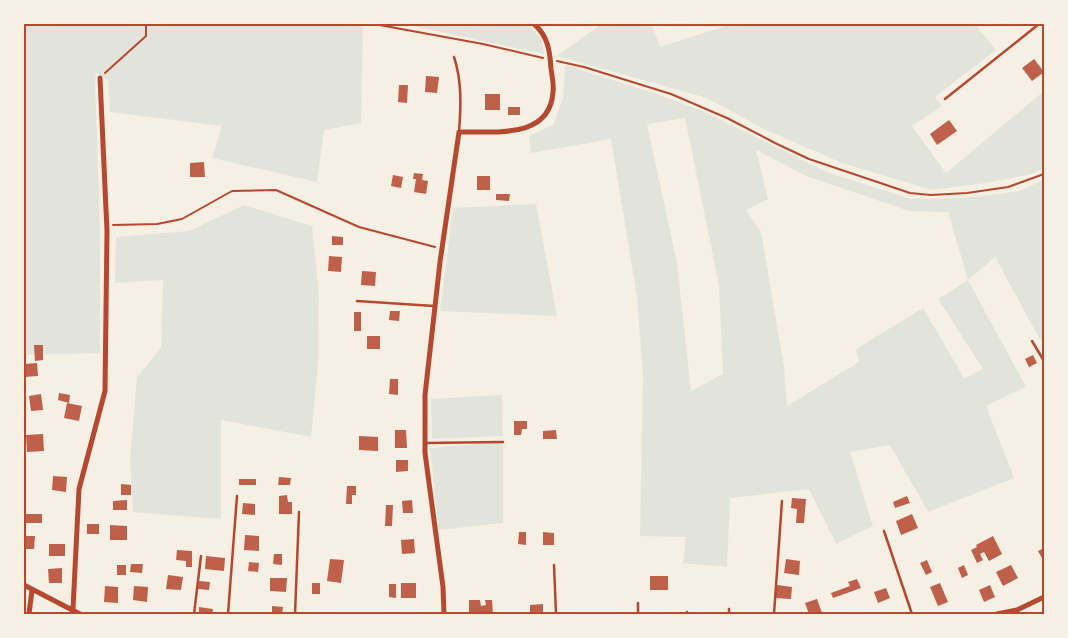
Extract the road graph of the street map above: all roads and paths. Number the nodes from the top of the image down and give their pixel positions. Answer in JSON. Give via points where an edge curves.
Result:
{"nodes":[{"id":1,"x":146,"y":24,"type":"edge"},
{"id":2,"x":374,"y":24,"type":"edge"},
{"id":3,"x":534,"y":24,"type":"edge"},
{"id":4,"x":1039,"y":24,"type":"edge"},
{"id":5,"x":454,"y":57,"type":"dead end"},
{"id":6,"x":550,"y":60,"type":"junction"},
{"id":7,"x":100,"y":78,"type":"joint"},
{"id":8,"x":945,"y":99,"type":"dead end"},
{"id":9,"x":459,"y":132,"type":"junction"},
{"id":10,"x":1044,"y":174,"type":"edge"},
{"id":11,"x":107,"y":225,"type":"junction"},
{"id":12,"x":442,"y":248,"type":"junction"},
{"id":13,"x":358,"y":301,"type":"dead end"},
{"id":14,"x":435,"y":306,"type":"junction"},
{"id":15,"x":1032,"y":340,"type":"dead end"},
{"id":16,"x":1044,"y":361,"type":"edge"},
{"id":17,"x":502,"y":442,"type":"dead end"},
{"id":18,"x":425,"y":443,"type":"junction"},
{"id":19,"x":236,"y":496,"type":"dead end"},
{"id":20,"x":782,"y":500,"type":"dead end"},
{"id":21,"x":299,"y":512,"type":"dead end"},
{"id":22,"x":884,"y":532,"type":"dead end"},
{"id":23,"x":201,"y":556,"type":"dead end"},
{"id":24,"x":554,"y":565,"type":"dead end"},
{"id":25,"x":24,"y":586,"type":"edge"},
{"id":26,"x":32,"y":590,"type":"junction"},
{"id":27,"x":1044,"y":596,"type":"edge"},
{"id":28,"x":638,"y":603,"type":"dead end"},
{"id":29,"x":73,"y":609,"type":"junction"},
{"id":30,"x":729,"y":609,"type":"dead end"},
{"id":31,"x":29,"y":614,"type":"edge"},
{"id":32,"x":80,"y":614,"type":"edge"},
{"id":33,"x":194,"y":614,"type":"edge"},
{"id":34,"x":228,"y":614,"type":"edge"},
{"id":35,"x":295,"y":614,"type":"edge"},
{"id":36,"x":444,"y":614,"type":"edge"},
{"id":37,"x":556,"y":614,"type":"edge"},
{"id":38,"x":638,"y":614,"type":"edge"},
{"id":39,"x":729,"y":614,"type":"edge"},
{"id":40,"x":774,"y":614,"type":"edge"},
{"id":41,"x":912,"y":614,"type":"edge"},
{"id":42,"x":997,"y":614,"type":"edge"}],
"edges":[{"from":1,"to":7,"type":"path","via":[[146,36]]},
{"from":2,"to":6,"type":"path"},
{"from":3,"to":6,"type":"street","via":[[546,39]]},
{"from":4,"to":8,"type":"lane"},
{"from":5,"to":9,"type":"lane","via":[[460,90]]},
{"from":6,"to":9,"type":"street","via":[[552,99],[547,112],[536,123],[519,130]]},
{"from":6,"to":10,"type":"path","via":[[576,64],[671,94],[809,159],[910,193],[967,193],[1008,186]]},
{"from":7,"to":11,"type":"street"},
{"from":9,"to":12,"type":"street"},
{"from":11,"to":12,"type":"path","via":[[157,224],[182,219],[232,192],[276,190],[358,227]]},
{"from":11,"to":29,"type":"street","via":[[105,391],[79,489]]},
{"from":12,"to":14,"type":"street"},
{"from":13,"to":14,"type":"lane"},
{"from":14,"to":18,"type":"street","via":[[425,395]]},
{"from":15,"to":16,"type":"lane"},
{"from":17,"to":18,"type":"lane"},
{"from":18,"to":36,"type":"street"},
{"from":19,"to":34,"type":"lane"},
{"from":20,"to":40,"type":"lane"},
{"from":21,"to":35,"type":"lane"},
{"from":22,"to":41,"type":"lane"},
{"from":23,"to":33,"type":"lane"},
{"from":24,"to":37,"type":"lane"},
{"from":25,"to":26,"type":"street"},
{"from":26,"to":29,"type":"street"},
{"from":26,"to":31,"type":"street"},
{"from":27,"to":42,"type":"street","via":[[1017,610]]},
{"from":28,"to":38,"type":"lane"},
{"from":29,"to":32,"type":"street"},
{"from":30,"to":39,"type":"lane"}]}
